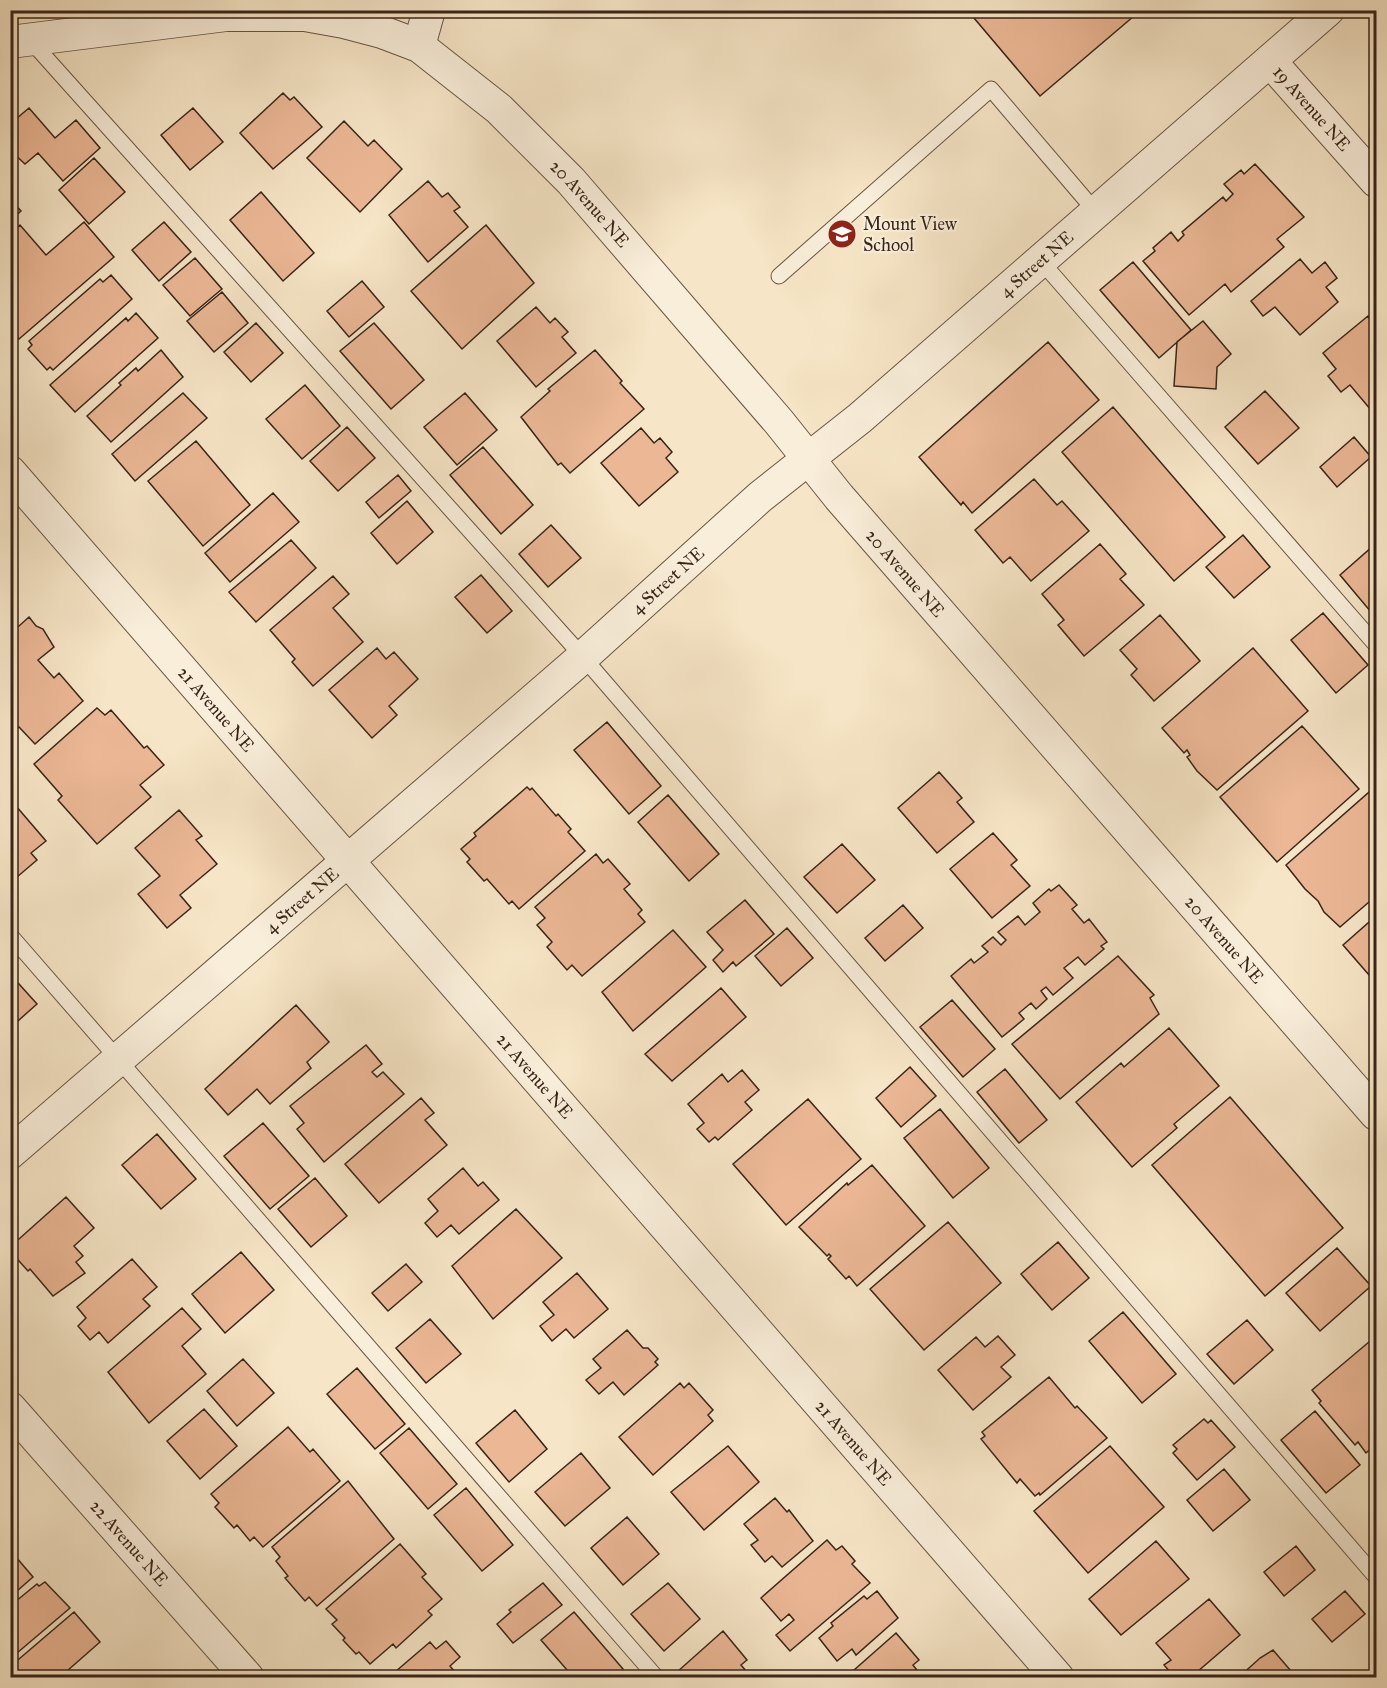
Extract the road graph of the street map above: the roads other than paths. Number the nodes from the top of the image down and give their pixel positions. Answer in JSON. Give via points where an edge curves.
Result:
{"nodes":[{"id":1,"x":429,"y":10,"type":"edge"},
{"id":2,"x":1328,"y":10,"type":"edge"},
{"id":3,"x":187,"y":16,"type":"edge"},
{"id":4,"x":16,"y":32,"type":"edge"},
{"id":5,"x":419,"y":46,"type":"junction"},
{"id":6,"x":1270,"y":61,"type":"junction"},
{"id":7,"x":1377,"y":181,"type":"edge"},
{"id":8,"x":1096,"y":212,"type":"junction"},
{"id":9,"x":1040,"y":260,"type":"junction"},
{"id":10,"x":779,"y":276,"type":"dead end"},
{"id":11,"x":808,"y":459,"type":"junction"},
{"id":12,"x":10,"y":472,"type":"edge"},
{"id":13,"x":1377,"y":645,"type":"edge"},
{"id":14,"x":583,"y":657,"type":"junction"},
{"id":15,"x":347,"y":860,"type":"junction"},
{"id":16,"x":10,"y":935,"type":"edge"},
{"id":17,"x":118,"y":1059,"type":"junction"},
{"id":18,"x":1377,"y":1114,"type":"edge"},
{"id":19,"x":10,"y":1154,"type":"edge"},
{"id":20,"x":10,"y":1408,"type":"edge"},
{"id":21,"x":1377,"y":1577,"type":"edge"},
{"id":22,"x":248,"y":1677,"type":"edge"},
{"id":23,"x":657,"y":1677,"type":"edge"},
{"id":24,"x":1059,"y":1677,"type":"edge"}],
"edges":[{"from":1,"to":5,"type":"street"},
{"from":2,"to":6,"type":"street","name":"4 Street NE"},
{"from":3,"to":4,"type":"street","name":"20 Avenue NE"},
{"from":3,"to":5,"type":"street","name":"20 Avenue NE","via":[[305,15],[367,28]]},
{"from":4,"to":14,"type":"lane"},
{"from":5,"to":11,"type":"street","name":"20 Avenue NE","via":[[537,144]]},
{"from":6,"to":7,"type":"street","name":"19 Avenue NE"},
{"from":6,"to":8,"type":"street","name":"4 Street NE"},
{"from":8,"to":9,"type":"street","name":"4 Street NE"},
{"from":8,"to":10,"type":"lane","via":[[991,89]]},
{"from":9,"to":11,"type":"street","name":"4 Street NE"},
{"from":9,"to":13,"type":"lane"},
{"from":11,"to":14,"type":"street","name":"4 Street NE","via":[[760,497]]},
{"from":11,"to":18,"type":"street","name":"20 Avenue NE"},
{"from":12,"to":15,"type":"street","name":"21 Avenue NE"},
{"from":14,"to":15,"type":"street","name":"4 Street NE"},
{"from":14,"to":21,"type":"lane"},
{"from":15,"to":17,"type":"street","name":"4 Street NE"},
{"from":15,"to":24,"type":"street","name":"21 Avenue NE"},
{"from":16,"to":17,"type":"lane"},
{"from":17,"to":19,"type":"street","name":"4 Street NE"},
{"from":17,"to":23,"type":"lane"},
{"from":20,"to":22,"type":"street","name":"22 Avenue NE"}]}
